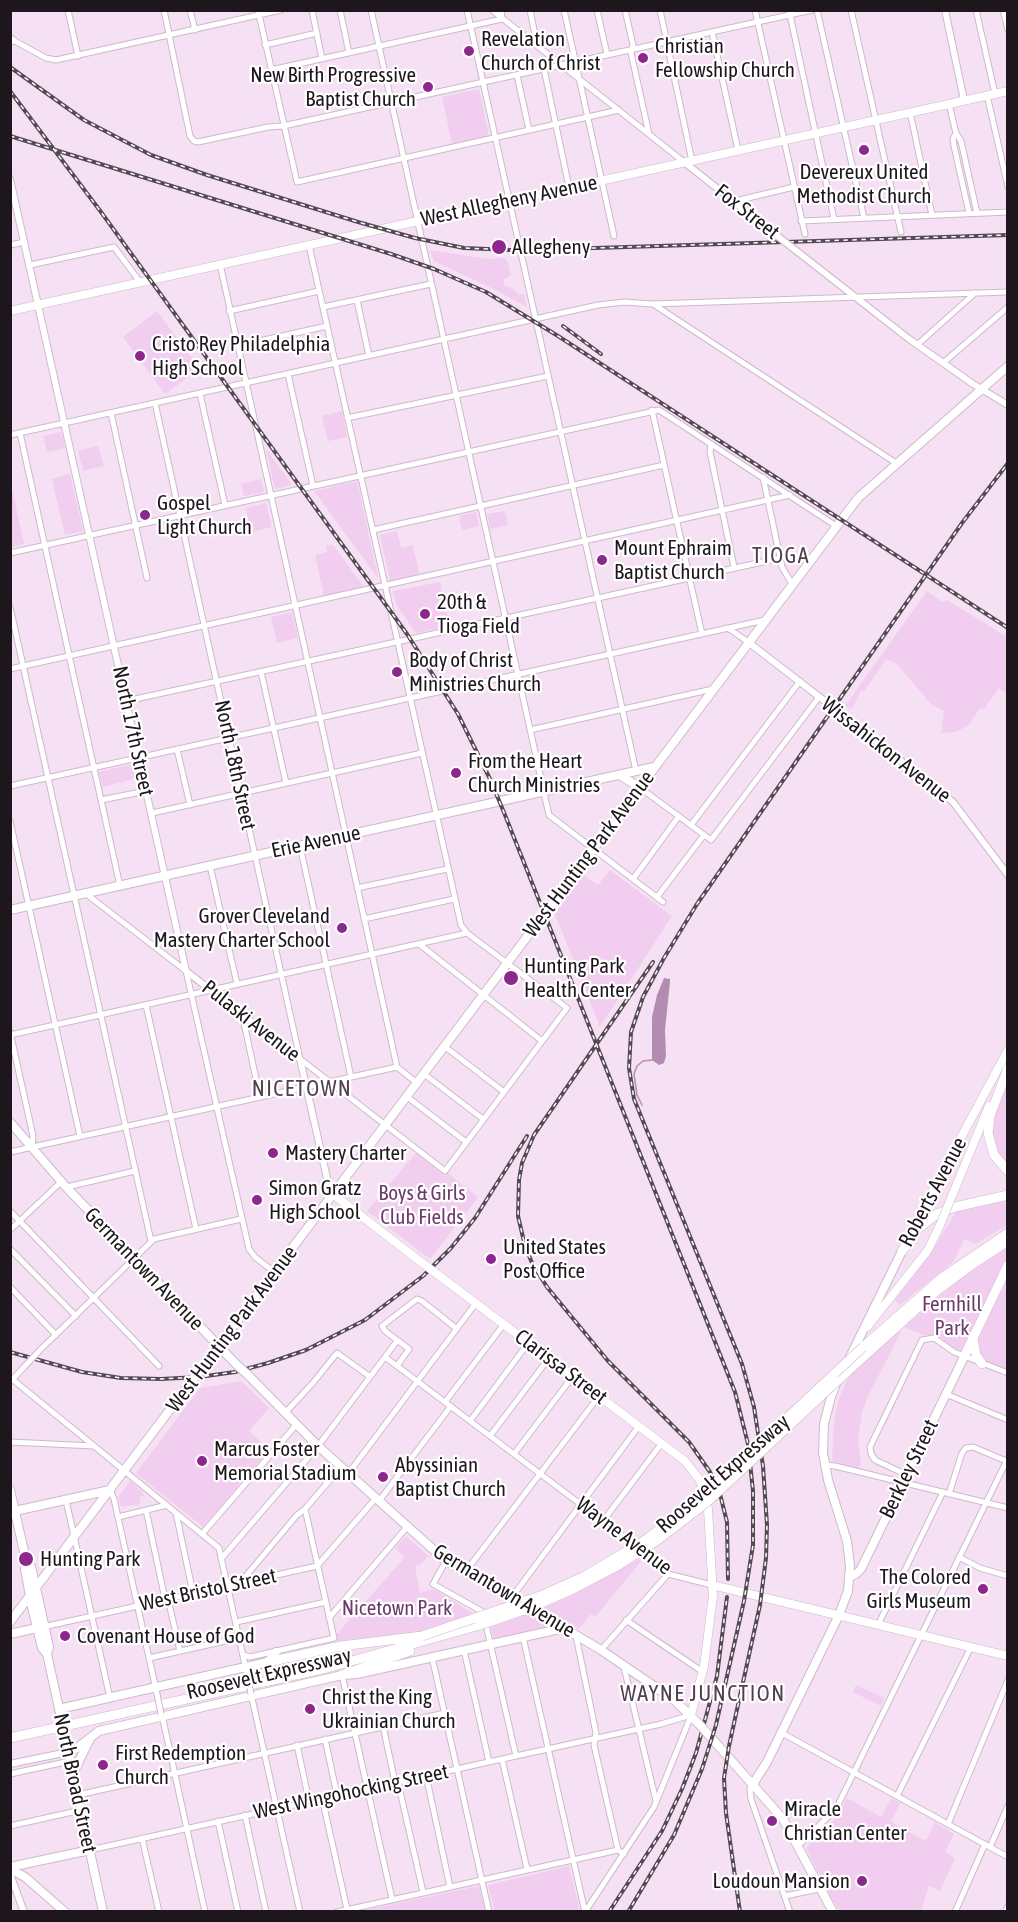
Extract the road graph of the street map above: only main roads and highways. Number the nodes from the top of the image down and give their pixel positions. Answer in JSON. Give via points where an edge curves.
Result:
{"nodes":[{"id":1,"x":1008,"y":91,"type":"edge"},
{"id":2,"x":10,"y":311,"type":"edge"},
{"id":3,"x":1008,"y":366,"type":"edge"},
{"id":4,"x":654,"y":767,"type":"junction"},
{"id":5,"x":621,"y":776,"type":"junction"},
{"id":6,"x":639,"y":787,"type":"junction"},
{"id":7,"x":10,"y":910,"type":"edge"},
{"id":8,"x":1008,"y":1050,"type":"edge"},
{"id":9,"x":1008,"y":1062,"type":"edge"},
{"id":10,"x":1008,"y":1068,"type":"edge"},
{"id":11,"x":10,"y":1122,"type":"edge"},
{"id":12,"x":1008,"y":1171,"type":"edge"},
{"id":13,"x":334,"y":1195,"type":"junction"},
{"id":14,"x":1008,"y":1195,"type":"edge"},
{"id":15,"x":1008,"y":1233,"type":"edge"},
{"id":16,"x":1008,"y":1241,"type":"edge"},
{"id":17,"x":902,"y":1251,"type":"junction"},
{"id":18,"x":1008,"y":1265,"type":"edge"},
{"id":19,"x":861,"y":1335,"type":"junction"},
{"id":20,"x":974,"y":1337,"type":"junction"},
{"id":21,"x":219,"y":1346,"type":"junction"},
{"id":22,"x":866,"y":1349,"type":"junction"},
{"id":23,"x":964,"y":1357,"type":"joint"},
{"id":24,"x":982,"y":1364,"type":"road end"},
{"id":25,"x":10,"y":1490,"type":"edge"},
{"id":26,"x":110,"y":1490,"type":"junction"},
{"id":27,"x":13,"y":1511,"type":"edge"},
{"id":28,"x":26,"y":1560,"type":"junction"},
{"id":29,"x":849,"y":1577,"type":"junction"},
{"id":30,"x":712,"y":1585,"type":"junction"},
{"id":31,"x":36,"y":1588,"type":"junction"},
{"id":32,"x":30,"y":1596,"type":"junction"},
{"id":33,"x":839,"y":1615,"type":"junction"},
{"id":34,"x":10,"y":1622,"type":"edge"},
{"id":35,"x":40,"y":1628,"type":"junction"},
{"id":36,"x":564,"y":1628,"type":"junction"},
{"id":37,"x":10,"y":1634,"type":"edge"},
{"id":38,"x":423,"y":1642,"type":"junction"},
{"id":39,"x":276,"y":1652,"type":"road end"},
{"id":40,"x":1008,"y":1656,"type":"edge"},
{"id":41,"x":268,"y":1662,"type":"junction"},
{"id":42,"x":342,"y":1676,"type":"junction"},
{"id":43,"x":59,"y":1711,"type":"junction"},
{"id":44,"x":691,"y":1715,"type":"junction"},
{"id":45,"x":10,"y":1732,"type":"edge"},
{"id":46,"x":95,"y":1733,"type":"junction"},
{"id":47,"x":10,"y":1738,"type":"edge"},
{"id":48,"x":66,"y":1756,"type":"junction"},
{"id":49,"x":73,"y":1773,"type":"junction"},
{"id":50,"x":753,"y":1784,"type":"junction"},
{"id":51,"x":90,"y":1850,"type":"junction"},
{"id":52,"x":10,"y":1868,"type":"edge"},
{"id":53,"x":65,"y":1911,"type":"edge"},
{"id":54,"x":103,"y":1911,"type":"edge"},
{"id":55,"x":833,"y":1911,"type":"edge"}],
"edges":[{"from":1,"to":2,"type":"main road","name":"West Allegheny Avenue"},
{"from":3,"to":4,"type":"main road","name":"West Hunting Park Avenue","via":[[861,494]]},
{"from":4,"to":5,"type":"main road","name":"Erie Avenue"},
{"from":4,"to":6,"type":"main road","name":"West Hunting Park Avenue"},
{"from":5,"to":6,"type":"main road"},
{"from":5,"to":7,"type":"main road","name":"Erie Avenue"},
{"from":6,"to":13,"type":"main road","name":"West Hunting Park Avenue"},
{"from":8,"to":17,"type":"main road","name":"Roberts Avenue"},
{"from":9,"to":19,"type":"main road","name":"Roberts Avenue","bridge":true,"via":[[928,1250]]},
{"from":10,"to":12,"type":"highway","via":[[990,1116],[988,1133],[997,1160]]},
{"from":11,"to":21,"type":"main road","name":"Germantown Avenue","via":[[63,1185]]},
{"from":13,"to":21,"type":"main road","name":"West Hunting Park Avenue"},
{"from":13,"to":30,"type":"main road","name":"Clarissa Street","bridge":true,"via":[[689,1465],[704,1489],[708,1509]]},
{"from":14,"to":17,"type":"highway","via":[[937,1214],[919,1228]]},
{"from":15,"to":22,"type":"highway","name":"Roosevelt Expressway","via":[[943,1276]]},
{"from":16,"to":22,"type":"highway","name":"Roosevelt Expressway","via":[[934,1293]]},
{"from":17,"to":19,"type":"main road","name":"Roberts Avenue"},
{"from":18,"to":20,"type":"highway"},
{"from":19,"to":29,"type":"main road","name":"Roberts Avenue","via":[[838,1380],[824,1434],[825,1465],[850,1557]]},
{"from":20,"to":23,"type":"highway"},
{"from":20,"to":24,"type":"highway","via":[[974,1350]]},
{"from":21,"to":26,"type":"main road","name":"West Hunting Park Avenue","bridge":true},
{"from":21,"to":36,"type":"main road","name":"Germantown Avenue","bridge":true,"via":[[318,1446],[446,1561]]},
{"from":22,"to":38,"type":"highway","name":"Roosevelt Expressway","bridge":true,"via":[[707,1493],[641,1543],[547,1593]]},
{"from":22,"to":38,"type":"highway","name":"Roosevelt Expressway","bridge":true,"via":[[716,1495],[659,1539],[573,1589],[527,1609]]},
{"from":23,"to":29,"type":"main road","name":"Berkley Street","via":[[861,1569]]},
{"from":25,"to":27,"type":"main road","name":"North Broad Street"},
{"from":26,"to":27,"type":"main road"},
{"from":26,"to":31,"type":"main road","name":"West Hunting Park Avenue"},
{"from":27,"to":28,"type":"main road","name":"North Broad Street"},
{"from":28,"to":31,"type":"main road","name":"North Broad Street"},
{"from":28,"to":32,"type":"main road","name":"North Broad Street"},
{"from":29,"to":33,"type":"main road","name":"Roberts Avenue"},
{"from":30,"to":33,"type":"main road","name":"Wayne Avenue"},
{"from":30,"to":44,"type":"main road","name":"Clarissa Street","via":[[703,1672]]},
{"from":31,"to":32,"type":"main road","name":"West Hunting Park Avenue"},
{"from":31,"to":35,"type":"main road","name":"North Broad Street"},
{"from":32,"to":34,"type":"main road","name":"West Hunting Park Avenue"},
{"from":32,"to":35,"type":"main road","name":"North Broad Street"},
{"from":33,"to":40,"type":"main road","name":"Wayne Avenue"},
{"from":33,"to":50,"type":"main road","name":"Roberts Avenue"},
{"from":35,"to":37,"type":"main road","name":"West Bristol Street"},
{"from":35,"to":43,"type":"main road","name":"North Broad Street"},
{"from":36,"to":42,"type":"main road"},
{"from":36,"to":44,"type":"main road","name":"Germantown Avenue","via":[[624,1665]]},
{"from":38,"to":41,"type":"highway","via":[[341,1646]]},
{"from":38,"to":42,"type":"highway"},
{"from":38,"to":45,"type":"highway","name":"Roosevelt Expressway"},
{"from":38,"to":47,"type":"highway","name":"Roosevelt Expressway","via":[[327,1668]]},
{"from":39,"to":41,"type":"main road"},
{"from":41,"to":43,"type":"main road","via":[[246,1671]]},
{"from":42,"to":46,"type":"main road"},
{"from":43,"to":48,"type":"main road","name":"North Broad Street","bridge":true},
{"from":44,"to":50,"type":"main road","name":"Germantown Avenue","bridge":true},
{"from":46,"to":48,"type":"main road"},
{"from":46,"to":49,"type":"main road"},
{"from":48,"to":49,"type":"main road","name":"North Broad Street"},
{"from":49,"to":51,"type":"main road","name":"North Broad Street"},
{"from":50,"to":55,"type":"main road","name":"Germantown Avenue","via":[[783,1819]]},
{"from":51,"to":52,"type":"main road","name":"West Wingohocking Street"},
{"from":51,"to":54,"type":"main road","name":"North Broad Street"},
{"from":52,"to":53,"type":"main road"}]}
